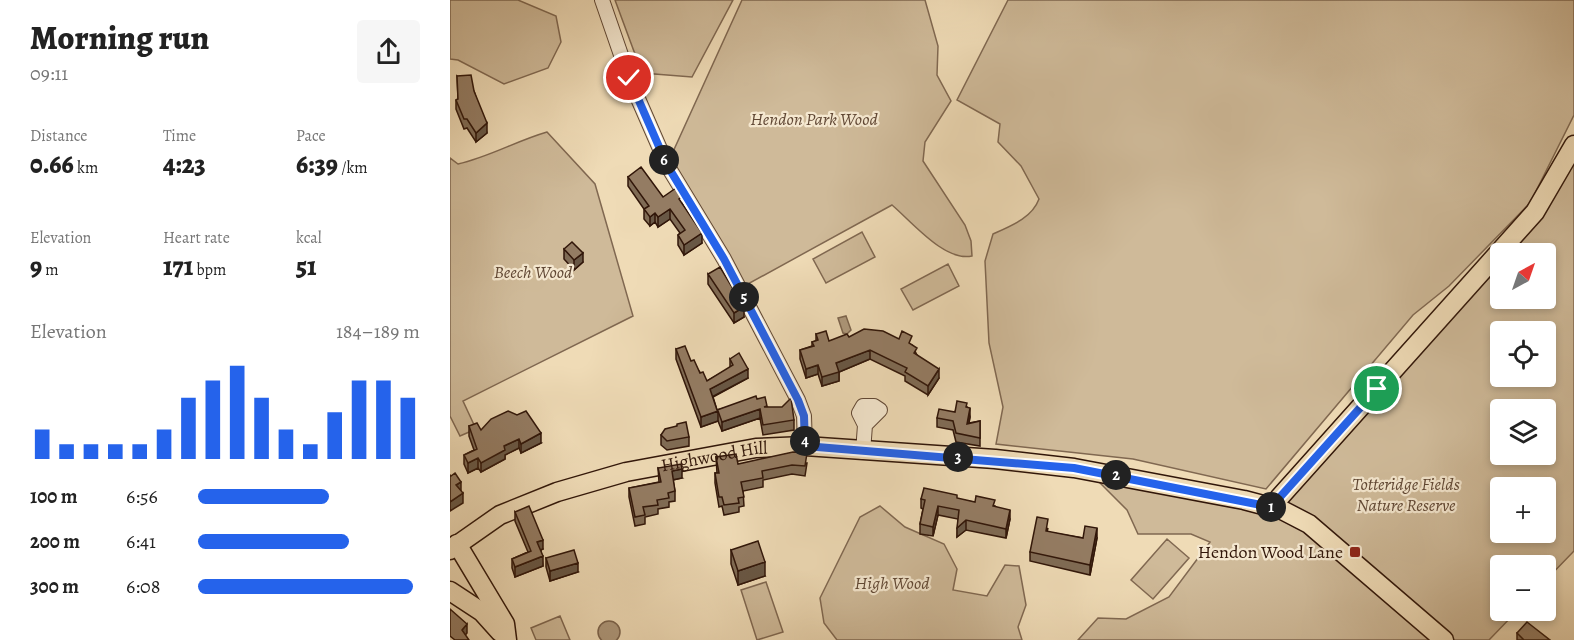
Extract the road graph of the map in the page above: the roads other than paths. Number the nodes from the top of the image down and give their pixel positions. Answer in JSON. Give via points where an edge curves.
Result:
{"nodes":[{"id":1,"x":602,"y":0,"type":"edge"},
{"id":2,"x":1574,"y":145,"type":"edge"},
{"id":3,"x":865,"y":425,"type":"dead end"},
{"id":4,"x":805,"y":446,"type":"junction"},
{"id":5,"x":863,"y":452,"type":"junction"},
{"id":6,"x":1271,"y":507,"type":"junction"},
{"id":7,"x":454,"y":547,"type":"edge"},
{"id":8,"x":450,"y":591,"type":"edge"},
{"id":9,"x":507,"y":640,"type":"edge"},
{"id":10,"x":1444,"y":640,"type":"edge"}],
"edges":[{"from":1,"to":4,"type":"street","via":[[629,78],[667,165],[724,259],[798,400],[804,416]]},
{"from":2,"to":6,"type":"main road","via":[[1535,212]]},
{"from":3,"to":5,"type":"street"},
{"from":4,"to":5,"type":"main road","name":"Highwood Hill"},
{"from":4,"to":7,"type":"main road","name":"Highwood Hill","via":[[756,448],[626,472],[557,492],[500,515]]},
{"from":5,"to":6,"type":"main road","name":"Highwood Hill","via":[[995,459],[1074,468]]},
{"from":6,"to":10,"type":"main road","name":"Highwood Hill","via":[[1309,524]]},
{"from":7,"to":9,"type":"main road","name":"Highwood Hill","via":[[505,624]]},
{"from":8,"to":9,"type":"main road","name":"Highwood Hill","via":[[482,612]]}]}
